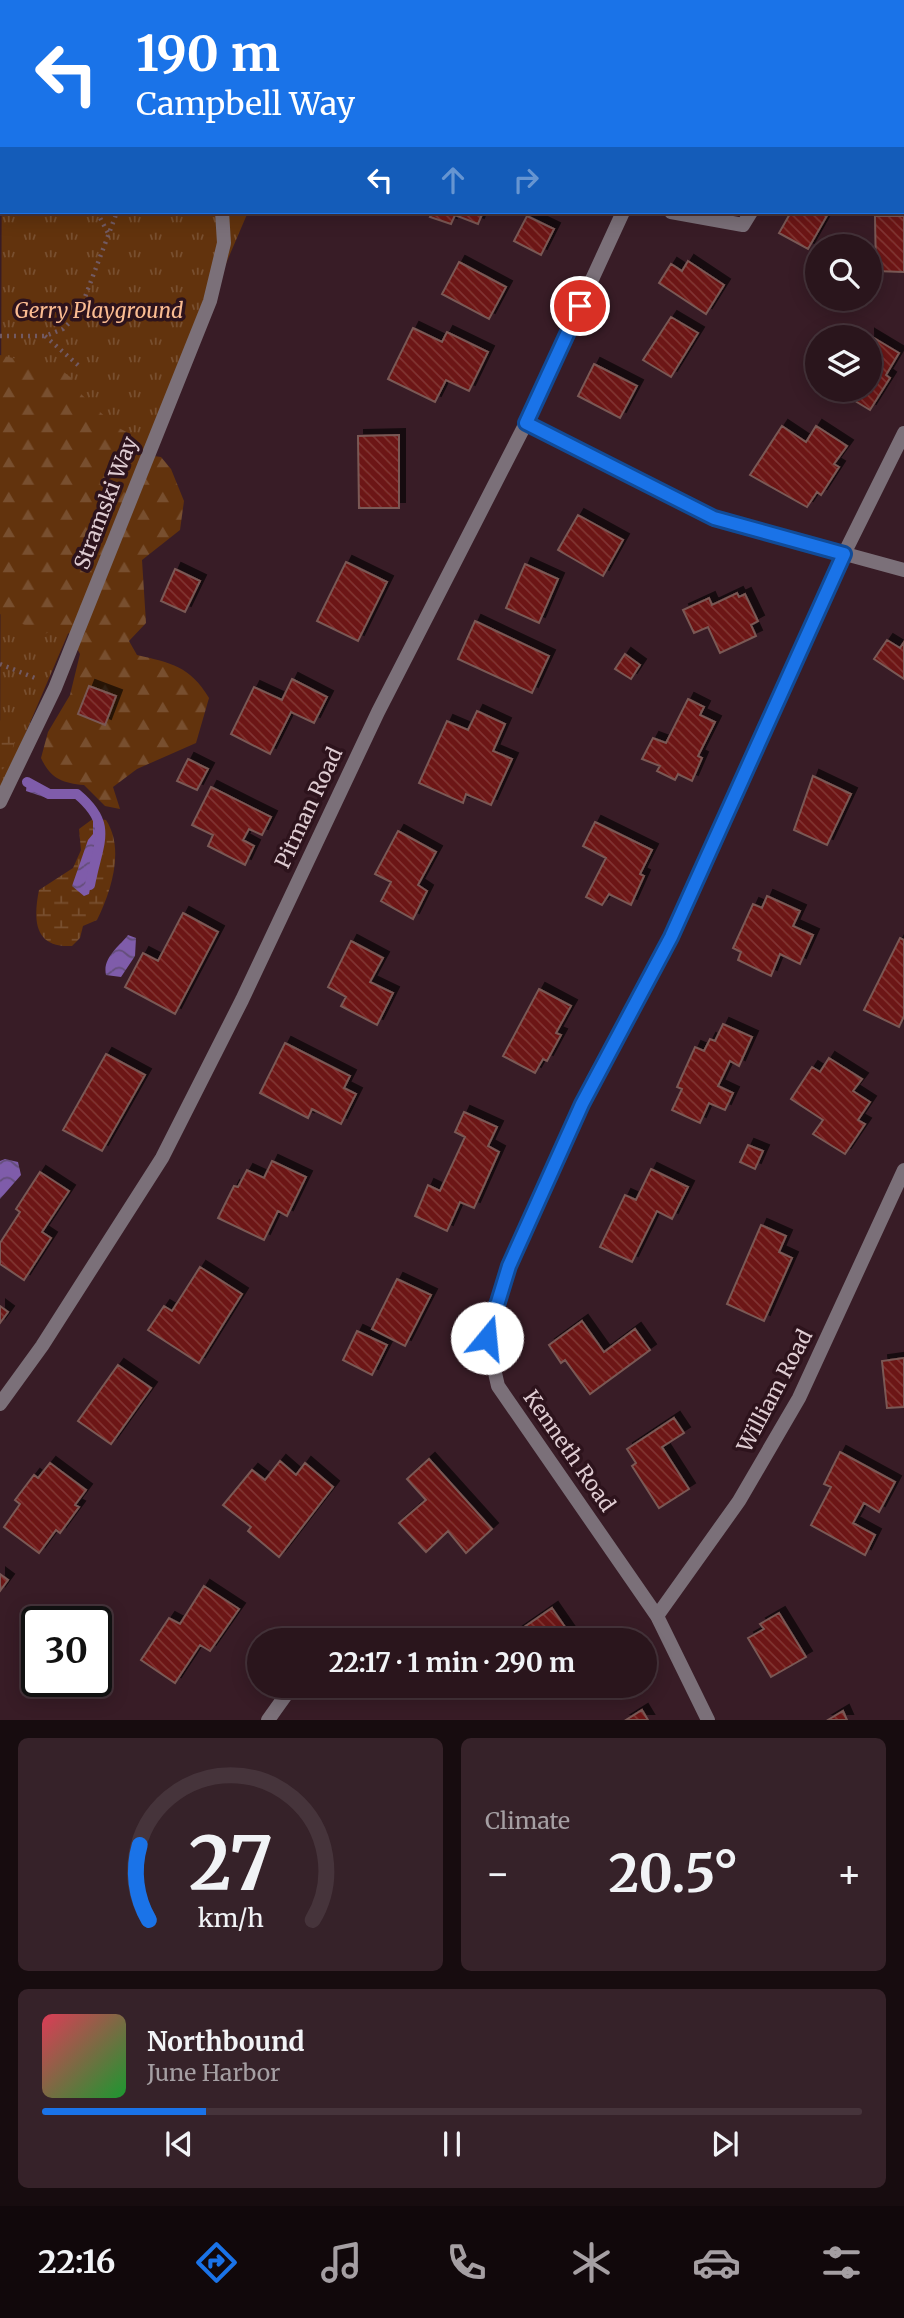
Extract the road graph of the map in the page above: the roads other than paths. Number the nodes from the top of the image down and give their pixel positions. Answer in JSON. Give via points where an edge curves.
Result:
{"nodes":[{"id":1,"x":222,"y":214,"type":"edge"},
{"id":2,"x":622,"y":214,"type":"edge"},
{"id":3,"x":682,"y":214,"type":"edge"},
{"id":4,"x":750,"y":214,"type":"edge"},
{"id":5,"x":526,"y":423,"type":"junction"},
{"id":6,"x":904,"y":433,"type":"edge"},
{"id":7,"x":844,"y":554,"type":"junction"},
{"id":8,"x":904,"y":570,"type":"edge"},
{"id":9,"x":0,"y":802,"type":"edge"},
{"id":10,"x":904,"y":1170,"type":"edge"},
{"id":11,"x":0,"y":1404,"type":"edge"},
{"id":12,"x":657,"y":1616,"type":"junction"},
{"id":13,"x":284,"y":1698,"type":"edge"},
{"id":14,"x":268,"y":1720,"type":"edge"},
{"id":15,"x":708,"y":1720,"type":"edge"}],
"edges":[{"from":1,"to":9,"type":"street","name":"Stramski Way","via":[[224,243],[210,301],[55,688]]},
{"from":2,"to":5,"type":"street","name":"Pitman Road"},
{"from":3,"to":4,"type":"street","via":[[743,225]]},
{"from":5,"to":7,"type":"street","via":[[714,518]]},
{"from":5,"to":11,"type":"street","name":"Pitman Road","via":[[378,712],[162,1158]]},
{"from":6,"to":7,"type":"street","name":"Kenneth Road"},
{"from":7,"to":8,"type":"street"},
{"from":7,"to":12,"type":"street","name":"Kenneth Road","via":[[671,937],[581,1105],[509,1266],[487,1338],[498,1386]]},
{"from":10,"to":12,"type":"street","name":"William Road","via":[[799,1398],[739,1502]]},
{"from":12,"to":15,"type":"street","name":"Kenneth Road"},
{"from":13,"to":14,"type":"street"}]}
